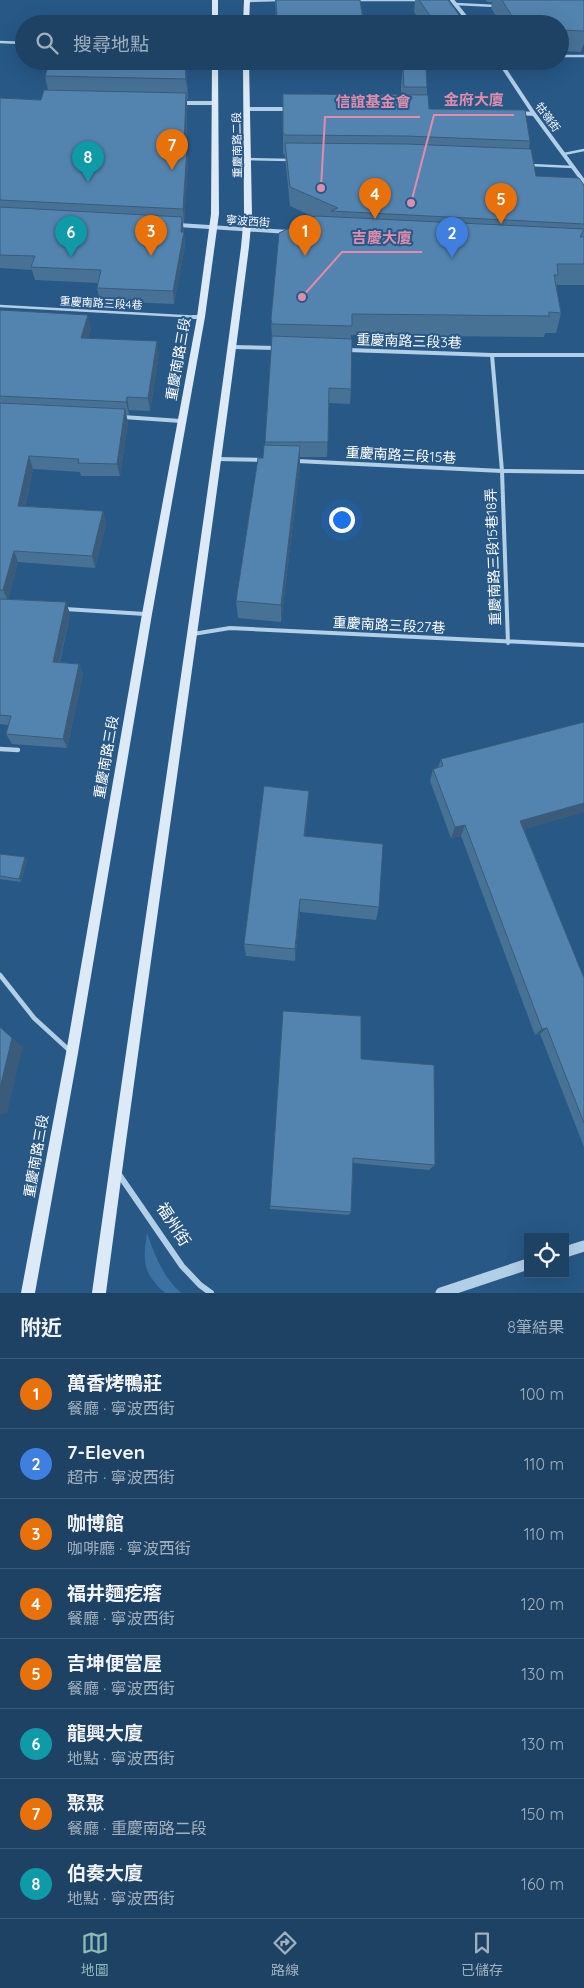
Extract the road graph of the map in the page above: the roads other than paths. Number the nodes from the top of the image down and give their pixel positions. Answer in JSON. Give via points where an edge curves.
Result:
{"nodes":[{"id":1,"x":215,"y":0,"type":"edge"},
{"id":2,"x":288,"y":0,"type":"edge"},
{"id":3,"x":356,"y":0,"type":"edge"},
{"id":4,"x":424,"y":0,"type":"edge"},
{"id":5,"x":443,"y":0,"type":"edge"},
{"id":6,"x":453,"y":0,"type":"edge"},
{"id":7,"x":247,"y":1,"type":"edge"},
{"id":8,"x":456,"y":4,"type":"junction"},
{"id":9,"x":505,"y":6,"type":"edge"},
{"id":10,"x":216,"y":15,"type":"edge"},
{"id":11,"x":246,"y":15,"type":"edge"},
{"id":12,"x":464,"y":15,"type":"edge"},
{"id":13,"x":0,"y":42,"type":"edge"},
{"id":14,"x":15,"y":43,"type":"edge"},
{"id":15,"x":569,"y":56,"type":"edge"},
{"id":16,"x":584,"y":56,"type":"edge"},
{"id":17,"x":215,"y":70,"type":"edge"},
{"id":18,"x":246,"y":70,"type":"edge"},
{"id":19,"x":505,"y":70,"type":"edge"},
{"id":20,"x":175,"y":103,"type":"edge"},
{"id":21,"x":215,"y":103,"type":"junction"},
{"id":22,"x":246,"y":109,"type":"junction"},
{"id":23,"x":295,"y":109,"type":"edge"},
{"id":24,"x":514,"y":113,"type":"edge"},
{"id":25,"x":534,"y":114,"type":"junction"},
{"id":26,"x":584,"y":150,"type":"edge"},
{"id":27,"x":564,"y":154,"type":"junction"},
{"id":28,"x":248,"y":159,"type":"junction"},
{"id":29,"x":298,"y":160,"type":"edge"},
{"id":30,"x":523,"y":164,"type":"edge"},
{"id":31,"x":573,"y":167,"type":"junction"},
{"id":32,"x":584,"y":182,"type":"edge"},
{"id":33,"x":173,"y":225,"type":"edge"},
{"id":34,"x":213,"y":227,"type":"junction"},
{"id":35,"x":247,"y":229,"type":"junction"},
{"id":36,"x":292,"y":232,"type":"edge"},
{"id":37,"x":0,"y":306,"type":"edge"},
{"id":38,"x":201,"y":317,"type":"junction"},
{"id":39,"x":233,"y":347,"type":"junction"},
{"id":40,"x":280,"y":348,"type":"edge"},
{"id":41,"x":348,"y":350,"type":"edge"},
{"id":42,"x":492,"y":355,"type":"junction"},
{"id":43,"x":584,"y":355,"type":"edge"},
{"id":44,"x":119,"y":417,"type":"edge"},
{"id":45,"x":183,"y":421,"type":"junction"},
{"id":46,"x":217,"y":459,"type":"junction"},
{"id":47,"x":268,"y":460,"type":"edge"},
{"id":48,"x":287,"y":461,"type":"edge"},
{"id":49,"x":502,"y":470,"type":"junction"},
{"id":50,"x":584,"y":472,"type":"edge"},
{"id":51,"x":55,"y":608,"type":"edge"},
{"id":52,"x":147,"y":614,"type":"junction"},
{"id":53,"x":194,"y":634,"type":"junction"},
{"id":54,"x":508,"y":643,"type":"junction"},
{"id":55,"x":584,"y":645,"type":"edge"},
{"id":56,"x":0,"y":749,"type":"edge"},
{"id":57,"x":18,"y":750,"type":"edge"},
{"id":58,"x":0,"y":975,"type":"edge"},
{"id":59,"x":72,"y":1053,"type":"junction"},
{"id":60,"x":115,"y":1169,"type":"junction"},
{"id":61,"x":584,"y":1246,"type":"edge"},
{"id":62,"x":569,"y":1251,"type":"edge"},
{"id":63,"x":524,"y":1265,"type":"edge"},
{"id":64,"x":28,"y":1293,"type":"edge"},
{"id":65,"x":99,"y":1293,"type":"edge"},
{"id":66,"x":210,"y":1293,"type":"edge"},
{"id":67,"x":441,"y":1293,"type":"edge"}],
"edges":[{"from":1,"to":10,"type":"main road"},
{"from":2,"to":7,"type":"lane"},
{"from":3,"to":4,"type":"lane"},
{"from":5,"to":6,"type":"lane"},
{"from":6,"to":8,"type":"street"},
{"from":7,"to":11,"type":"main road"},
{"from":8,"to":9,"type":"lane"},
{"from":8,"to":12,"type":"street"},
{"from":13,"to":14,"type":"lane"},
{"from":15,"to":16,"type":"lane"},
{"from":17,"to":21,"type":"main road","name":"重慶南路二段"},
{"from":18,"to":22,"type":"main road","name":"重慶南路二段"},
{"from":19,"to":25,"type":"street","name":"牯嶺街"},
{"from":20,"to":21,"type":"street"},
{"from":21,"to":34,"type":"main road","name":"重慶南路二段"},
{"from":22,"to":23,"type":"street"},
{"from":22,"to":28,"type":"main road","name":"重慶南路二段"},
{"from":24,"to":25,"type":"street"},
{"from":25,"to":27,"type":"street","name":"牯嶺街"},
{"from":26,"to":27,"type":"lane"},
{"from":27,"to":31,"type":"street","name":"牯嶺街"},
{"from":28,"to":29,"type":"lane"},
{"from":28,"to":35,"type":"main road","name":"重慶南路二段"},
{"from":30,"to":31,"type":"lane"},
{"from":31,"to":32,"type":"street","name":"牯嶺街"},
{"from":33,"to":34,"type":"street","name":"寧波西街"},
{"from":34,"to":35,"type":"street","name":"寧波西街"},
{"from":34,"to":38,"type":"main road","name":"重慶南路三段"},
{"from":35,"to":36,"type":"street","name":"寧波西街"},
{"from":35,"to":39,"type":"main road"},
{"from":37,"to":38,"type":"lane","name":"重慶南路三段4巷"},
{"from":38,"to":45,"type":"main road","name":"重慶南路三段"},
{"from":39,"to":40,"type":"lane"},
{"from":39,"to":46,"type":"main road"},
{"from":41,"to":42,"type":"lane","name":"重慶南路三段3巷"},
{"from":42,"to":43,"type":"lane","name":"重慶南路三段3巷"},
{"from":42,"to":49,"type":"lane","name":"重慶南路三段15巷18弄"},
{"from":44,"to":45,"type":"lane"},
{"from":45,"to":52,"type":"main road","name":"重慶南路三段"},
{"from":46,"to":47,"type":"lane"},
{"from":46,"to":53,"type":"main road"},
{"from":48,"to":49,"type":"lane","name":"重慶南路三段15巷"},
{"from":49,"to":50,"type":"lane","name":"重慶南路三段15巷"},
{"from":49,"to":54,"type":"lane","name":"重慶南路三段15巷18弄"},
{"from":51,"to":52,"type":"lane"},
{"from":52,"to":59,"type":"main road","name":"重慶南路三段"},
{"from":53,"to":54,"type":"lane","name":"重慶南路三段27巷","via":[[230,628]]},
{"from":53,"to":60,"type":"main road"},
{"from":54,"to":55,"type":"lane","name":"重慶南路三段27巷"},
{"from":56,"to":57,"type":"lane"},
{"from":58,"to":59,"type":"lane","via":[[34,1018]]},
{"from":59,"to":64,"type":"main road","name":"重慶南路三段"},
{"from":60,"to":65,"type":"main road"},
{"from":60,"to":66,"type":"street","name":"福州街","via":[[173,1254]]},
{"from":61,"to":62,"type":"street"},
{"from":63,"to":67,"type":"street"}]}
